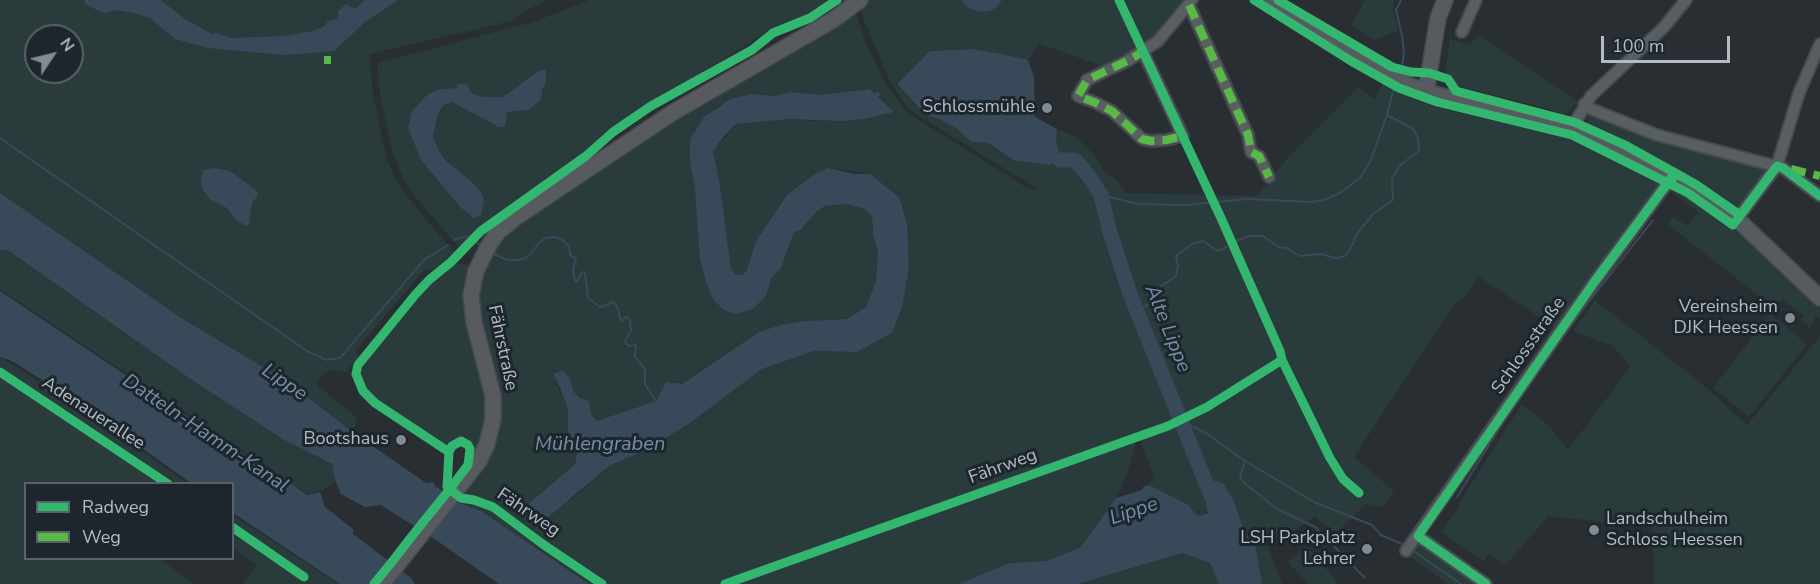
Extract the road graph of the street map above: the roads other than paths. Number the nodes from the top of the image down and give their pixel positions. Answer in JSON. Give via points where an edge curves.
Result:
{"nodes":[{"id":1,"x":860,"y":0,"type":"edge"},
{"id":2,"x":1267,"y":0,"type":"edge"},
{"id":3,"x":1445,"y":0,"type":"edge"},
{"id":4,"x":1476,"y":0,"type":"edge"},
{"id":5,"x":1686,"y":0,"type":"edge"},
{"id":6,"x":1191,"y":2,"type":"edge"},
{"id":7,"x":1462,"y":32,"type":"dead end"},
{"id":8,"x":1820,"y":44,"type":"edge"},
{"id":9,"x":1143,"y":51,"type":"junction"},
{"id":10,"x":1426,"y":92,"type":"junction"},
{"id":11,"x":1584,"y":104,"type":"junction"},
{"id":12,"x":1571,"y":129,"type":"junction"},
{"id":13,"x":1777,"y":166,"type":"junction"},
{"id":14,"x":1269,"y":177,"type":"dead end"},
{"id":15,"x":1672,"y":177,"type":"junction"},
{"id":16,"x":1820,"y":196,"type":"edge"},
{"id":17,"x":1737,"y":219,"type":"junction"},
{"id":18,"x":1820,"y":298,"type":"edge"},
{"id":19,"x":382,"y":584,"type":"edge"},
{"id":20,"x":1486,"y":584,"type":"edge"}],
"edges":[{"from":1,"to":19,"type":"main road","name":"Fährstraße","via":[[834,20],[672,113],[498,232],[476,271],[471,295],[493,396],[493,419],[483,454]]},
{"from":2,"to":10,"type":"main road","via":[[1393,79]]},
{"from":3,"to":10,"type":"main road","via":[[1438,18]]},
{"from":4,"to":7,"type":"street"},
{"from":5,"to":11,"type":"street","via":[[1664,27]]},
{"from":6,"to":9,"type":"street","via":[[1158,41]]},
{"from":6,"to":14,"type":"street","via":[[1248,135],[1251,152],[1259,156]]},
{"from":8,"to":13,"type":"street","via":[[1799,93]]},
{"from":9,"to":9,"type":"street","via":[[1164,96],[1183,136],[1142,139],[1112,111],[1077,96],[1087,80]]},
{"from":10,"to":12,"type":"main road"},
{"from":11,"to":12,"type":"street"},
{"from":11,"to":13,"type":"street","via":[[1657,135]]},
{"from":12,"to":15,"type":"main road"},
{"from":13,"to":16,"type":"street"},
{"from":13,"to":17,"type":"street"},
{"from":15,"to":17,"type":"main road"},
{"from":15,"to":20,"type":"street","name":"Schlossstraße","via":[[1412,543]]},
{"from":17,"to":18,"type":"main road"}]}
